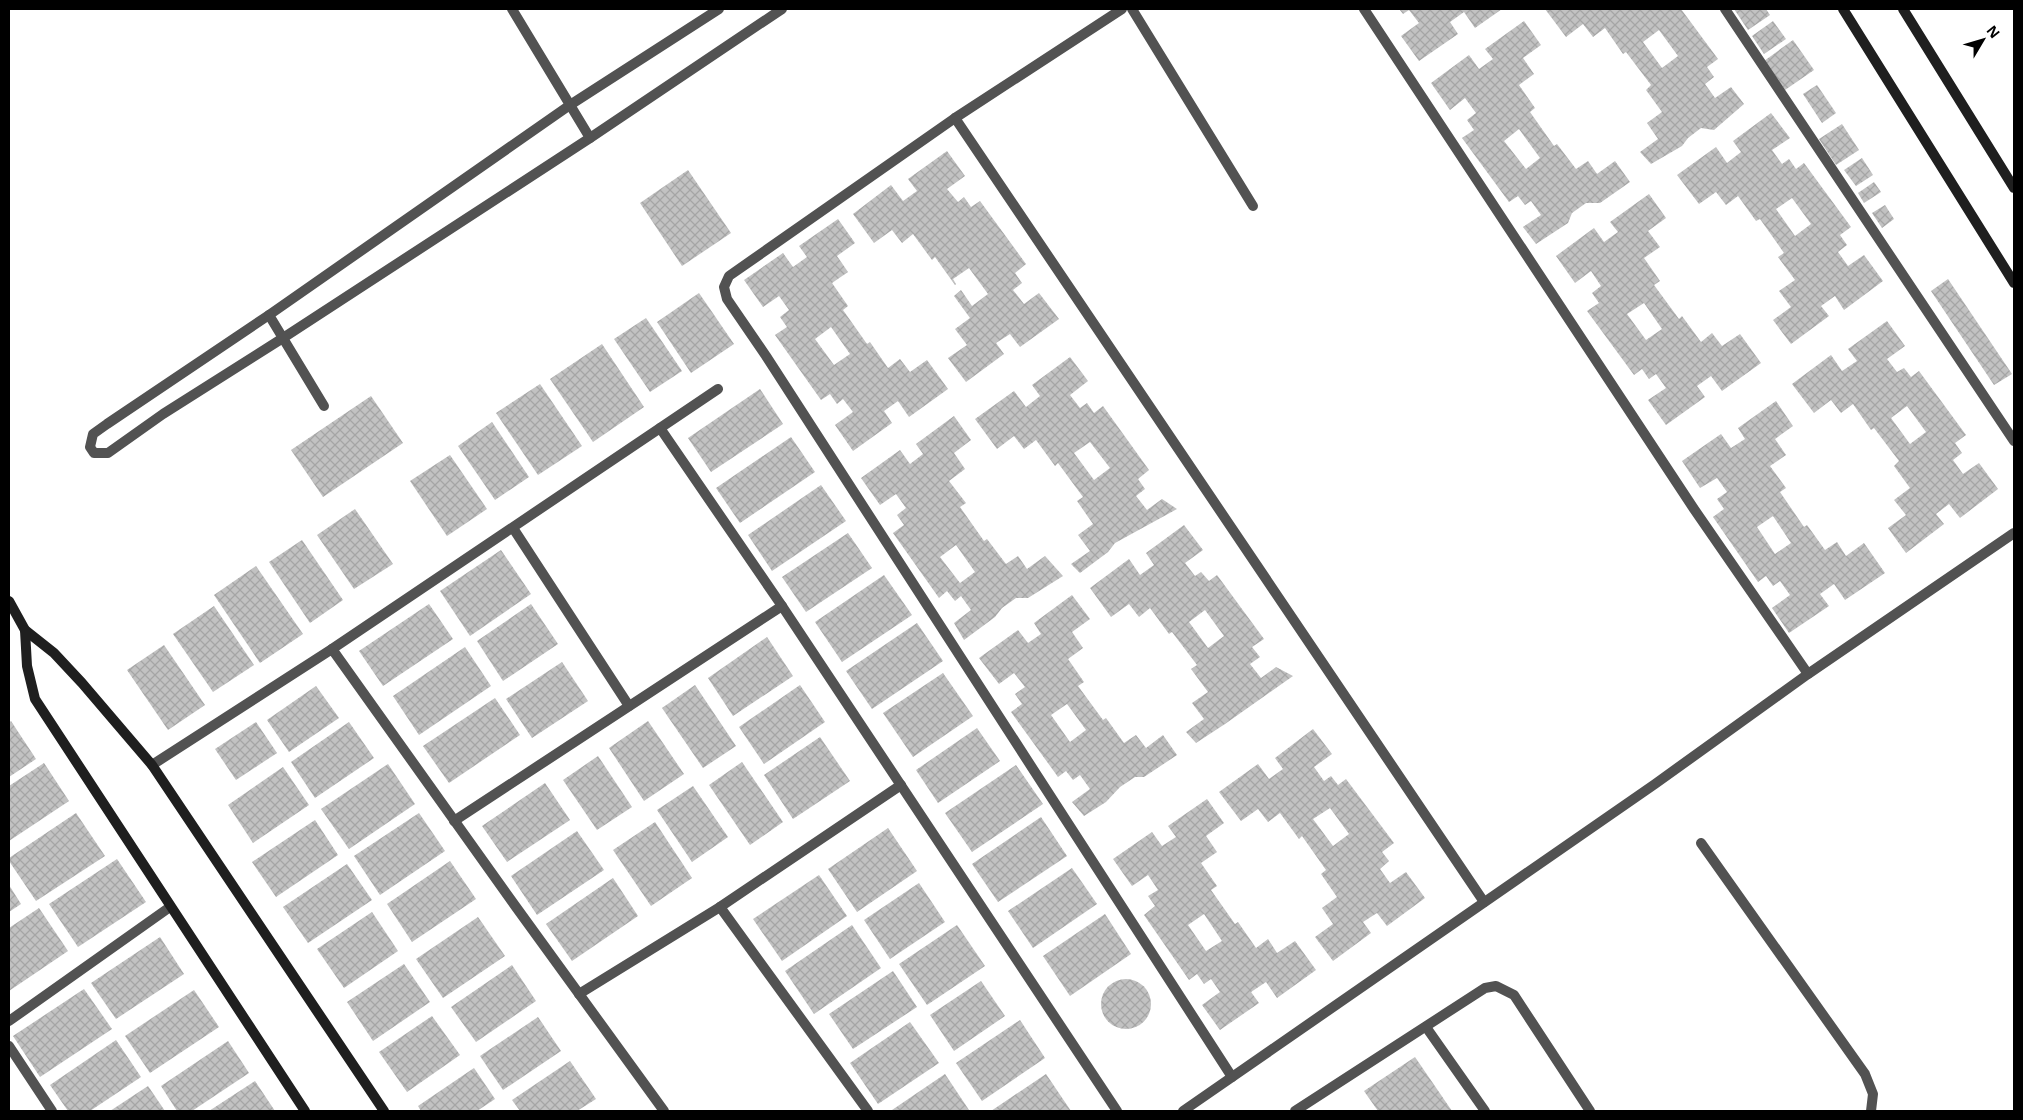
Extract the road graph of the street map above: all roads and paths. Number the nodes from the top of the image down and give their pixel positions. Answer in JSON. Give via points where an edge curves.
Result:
{"nodes":[{"id":1,"x":512,"y":9,"type":"edge"},
{"id":2,"x":719,"y":9,"type":"edge"},
{"id":3,"x":782,"y":9,"type":"edge"},
{"id":4,"x":1122,"y":9,"type":"edge"},
{"id":5,"x":1132,"y":9,"type":"edge"},
{"id":6,"x":1364,"y":9,"type":"edge"},
{"id":7,"x":1726,"y":9,"type":"edge"},
{"id":8,"x":1843,"y":9,"type":"edge"},
{"id":9,"x":1903,"y":9,"type":"edge"},
{"id":10,"x":570,"y":104,"type":"junction"},
{"id":11,"x":955,"y":118,"type":"junction"},
{"id":12,"x":590,"y":138,"type":"junction"},
{"id":13,"x":2014,"y":188,"type":"edge"},
{"id":14,"x":1253,"y":206,"type":"dead end"},
{"id":15,"x":2014,"y":283,"type":"edge"},
{"id":16,"x":269,"y":315,"type":"junction"},
{"id":17,"x":283,"y":338,"type":"junction"},
{"id":18,"x":718,"y":389,"type":"dead end"},
{"id":19,"x":324,"y":406,"type":"dead end"},
{"id":20,"x":660,"y":428,"type":"junction"},
{"id":21,"x":2014,"y":441,"type":"edge"},
{"id":22,"x":513,"y":528,"type":"junction"},
{"id":23,"x":2014,"y":533,"type":"edge"},
{"id":24,"x":9,"y":601,"type":"edge"},
{"id":25,"x":782,"y":606,"type":"junction"},
{"id":26,"x":25,"y":630,"type":"junction"},
{"id":27,"x":332,"y":649,"type":"junction"},
{"id":28,"x":1808,"y":674,"type":"junction"},
{"id":29,"x":629,"y":706,"type":"junction"},
{"id":30,"x":152,"y":766,"type":"junction"},
{"id":31,"x":901,"y":785,"type":"junction"},
{"id":32,"x":454,"y":821,"type":"junction"},
{"id":33,"x":1701,"y":843,"type":"dead end"},
{"id":34,"x":1484,"y":902,"type":"junction"},
{"id":35,"x":170,"y":906,"type":"junction"},
{"id":36,"x":720,"y":907,"type":"junction"},
{"id":37,"x":578,"y":994,"type":"junction"},
{"id":38,"x":9,"y":1021,"type":"edge"},
{"id":39,"x":1426,"y":1027,"type":"junction"},
{"id":40,"x":9,"y":1046,"type":"edge"},
{"id":41,"x":1232,"y":1077,"type":"junction"},
{"id":42,"x":52,"y":1111,"type":"edge"},
{"id":43,"x":305,"y":1111,"type":"edge"},
{"id":44,"x":384,"y":1111,"type":"edge"},
{"id":45,"x":664,"y":1111,"type":"edge"},
{"id":46,"x":868,"y":1111,"type":"edge"},
{"id":47,"x":1117,"y":1111,"type":"edge"},
{"id":48,"x":1183,"y":1111,"type":"edge"},
{"id":49,"x":1295,"y":1111,"type":"edge"},
{"id":50,"x":1485,"y":1111,"type":"edge"},
{"id":51,"x":1590,"y":1111,"type":"edge"},
{"id":52,"x":1871,"y":1111,"type":"edge"}],
"edges":[{"from":1,"to":10,"type":"street"},
{"from":2,"to":10,"type":"street"},
{"from":3,"to":12,"type":"street"},
{"from":4,"to":11,"type":"street"},
{"from":5,"to":14,"type":"street"},
{"from":6,"to":28,"type":"street","via":[[1694,509]]},
{"from":7,"to":21,"type":"street"},
{"from":8,"to":15,"type":"street"},
{"from":9,"to":13,"type":"street"},
{"from":10,"to":12,"type":"street"},
{"from":10,"to":16,"type":"street"},
{"from":11,"to":34,"type":"street"},
{"from":11,"to":41,"type":"street","via":[[729,276],[724,287],[726,299]]},
{"from":12,"to":17,"type":"street"},
{"from":16,"to":17,"type":"street"},
{"from":16,"to":17,"type":"street","via":[[93,434],[90,447],[94,453],[108,453],[162,414]]},
{"from":17,"to":19,"type":"street"},
{"from":18,"to":20,"type":"street"},
{"from":20,"to":22,"type":"street"},
{"from":20,"to":25,"type":"street"},
{"from":22,"to":27,"type":"street"},
{"from":22,"to":29,"type":"street"},
{"from":23,"to":28,"type":"street"},
{"from":24,"to":26,"type":"street"},
{"from":25,"to":29,"type":"street"},
{"from":25,"to":31,"type":"street"},
{"from":26,"to":30,"type":"street","via":[[54,653]]},
{"from":26,"to":35,"type":"street","via":[[26,666],[35,700]]},
{"from":27,"to":30,"type":"street"},
{"from":27,"to":32,"type":"street"},
{"from":28,"to":34,"type":"street"},
{"from":29,"to":32,"type":"street"},
{"from":30,"to":44,"type":"street"},
{"from":31,"to":36,"type":"street"},
{"from":31,"to":47,"type":"street"},
{"from":32,"to":37,"type":"street"},
{"from":33,"to":52,"type":"street","via":[[1865,1074],[1873,1094]]},
{"from":34,"to":41,"type":"street"},
{"from":35,"to":38,"type":"street"},
{"from":35,"to":43,"type":"street"},
{"from":36,"to":37,"type":"street"},
{"from":36,"to":46,"type":"street"},
{"from":37,"to":45,"type":"street"},
{"from":39,"to":49,"type":"street"},
{"from":39,"to":50,"type":"street"},
{"from":39,"to":51,"type":"street","via":[[1484,988],[1496,986],[1514,995]]},
{"from":40,"to":42,"type":"street"},
{"from":41,"to":48,"type":"street"}]}
